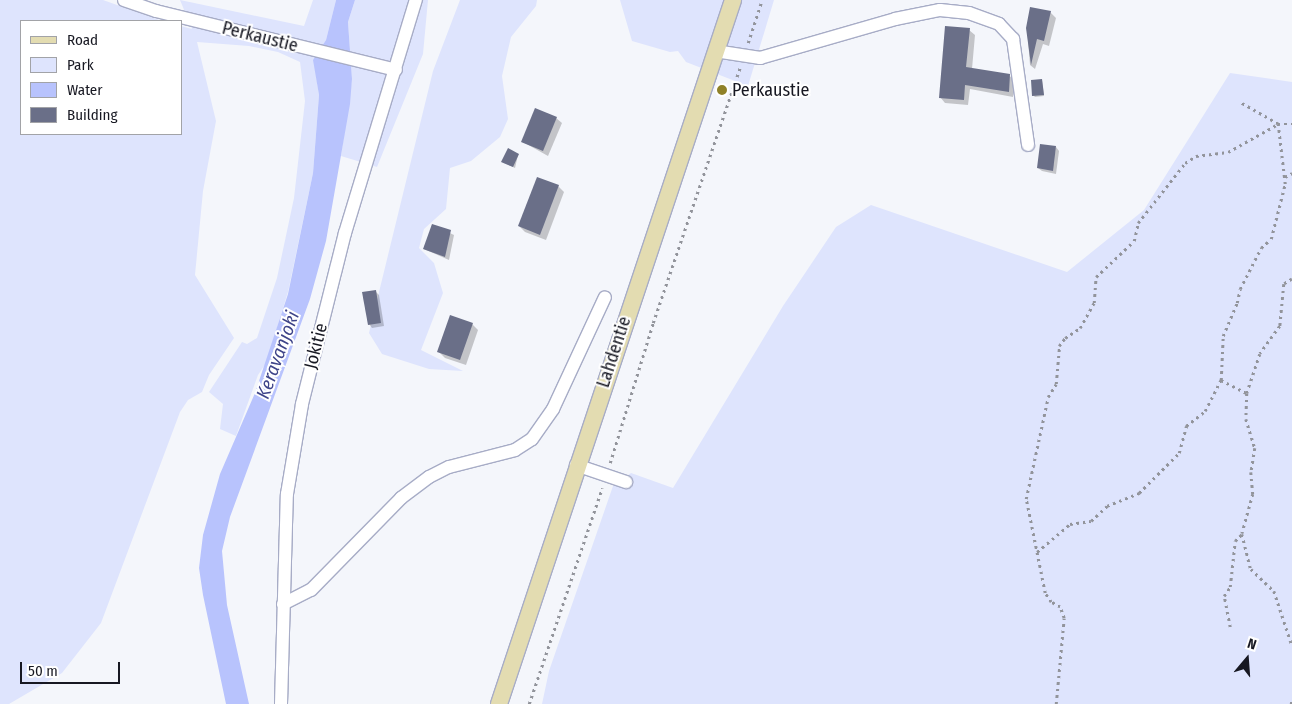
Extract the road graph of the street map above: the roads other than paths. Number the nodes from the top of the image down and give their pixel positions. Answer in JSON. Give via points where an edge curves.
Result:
{"nodes":[{"id":1,"x":124,"y":0,"type":"edge"},
{"id":2,"x":416,"y":0,"type":"edge"},
{"id":3,"x":733,"y":0,"type":"edge"},
{"id":4,"x":715,"y":51,"type":"junction"},
{"id":5,"x":396,"y":70,"type":"junction"},
{"id":6,"x":1028,"y":145,"type":"dead end"},
{"id":7,"x":605,"y":298,"type":"dead end"},
{"id":8,"x":576,"y":465,"type":"junction"},
{"id":9,"x":626,"y":482,"type":"dead end"},
{"id":10,"x":283,"y":604,"type":"junction"},
{"id":11,"x":281,"y":704,"type":"edge"},
{"id":12,"x":499,"y":704,"type":"edge"}],
"edges":[{"from":1,"to":5,"type":"street","name":"Perkaustie","via":[[156,11]]},
{"from":2,"to":5,"type":"street","name":"Jokitie"},
{"from":3,"to":4,"type":"main road","name":"Lahdentie"},
{"from":4,"to":6,"type":"street","via":[[760,58],[940,10],[956,9],[999,24],[1013,39]]},
{"from":4,"to":8,"type":"main road","name":"Lahdentie"},
{"from":5,"to":10,"type":"street","name":"Jokitie","via":[[345,232],[302,404],[287,494]]},
{"from":7,"to":10,"type":"street","via":[[553,409],[532,439],[515,450],[449,467],[429,477],[402,498],[311,590]]},
{"from":8,"to":9,"type":"street"},
{"from":8,"to":12,"type":"main road","name":"Lahdentie"},
{"from":10,"to":11,"type":"street","name":"Jokitie"}]}
